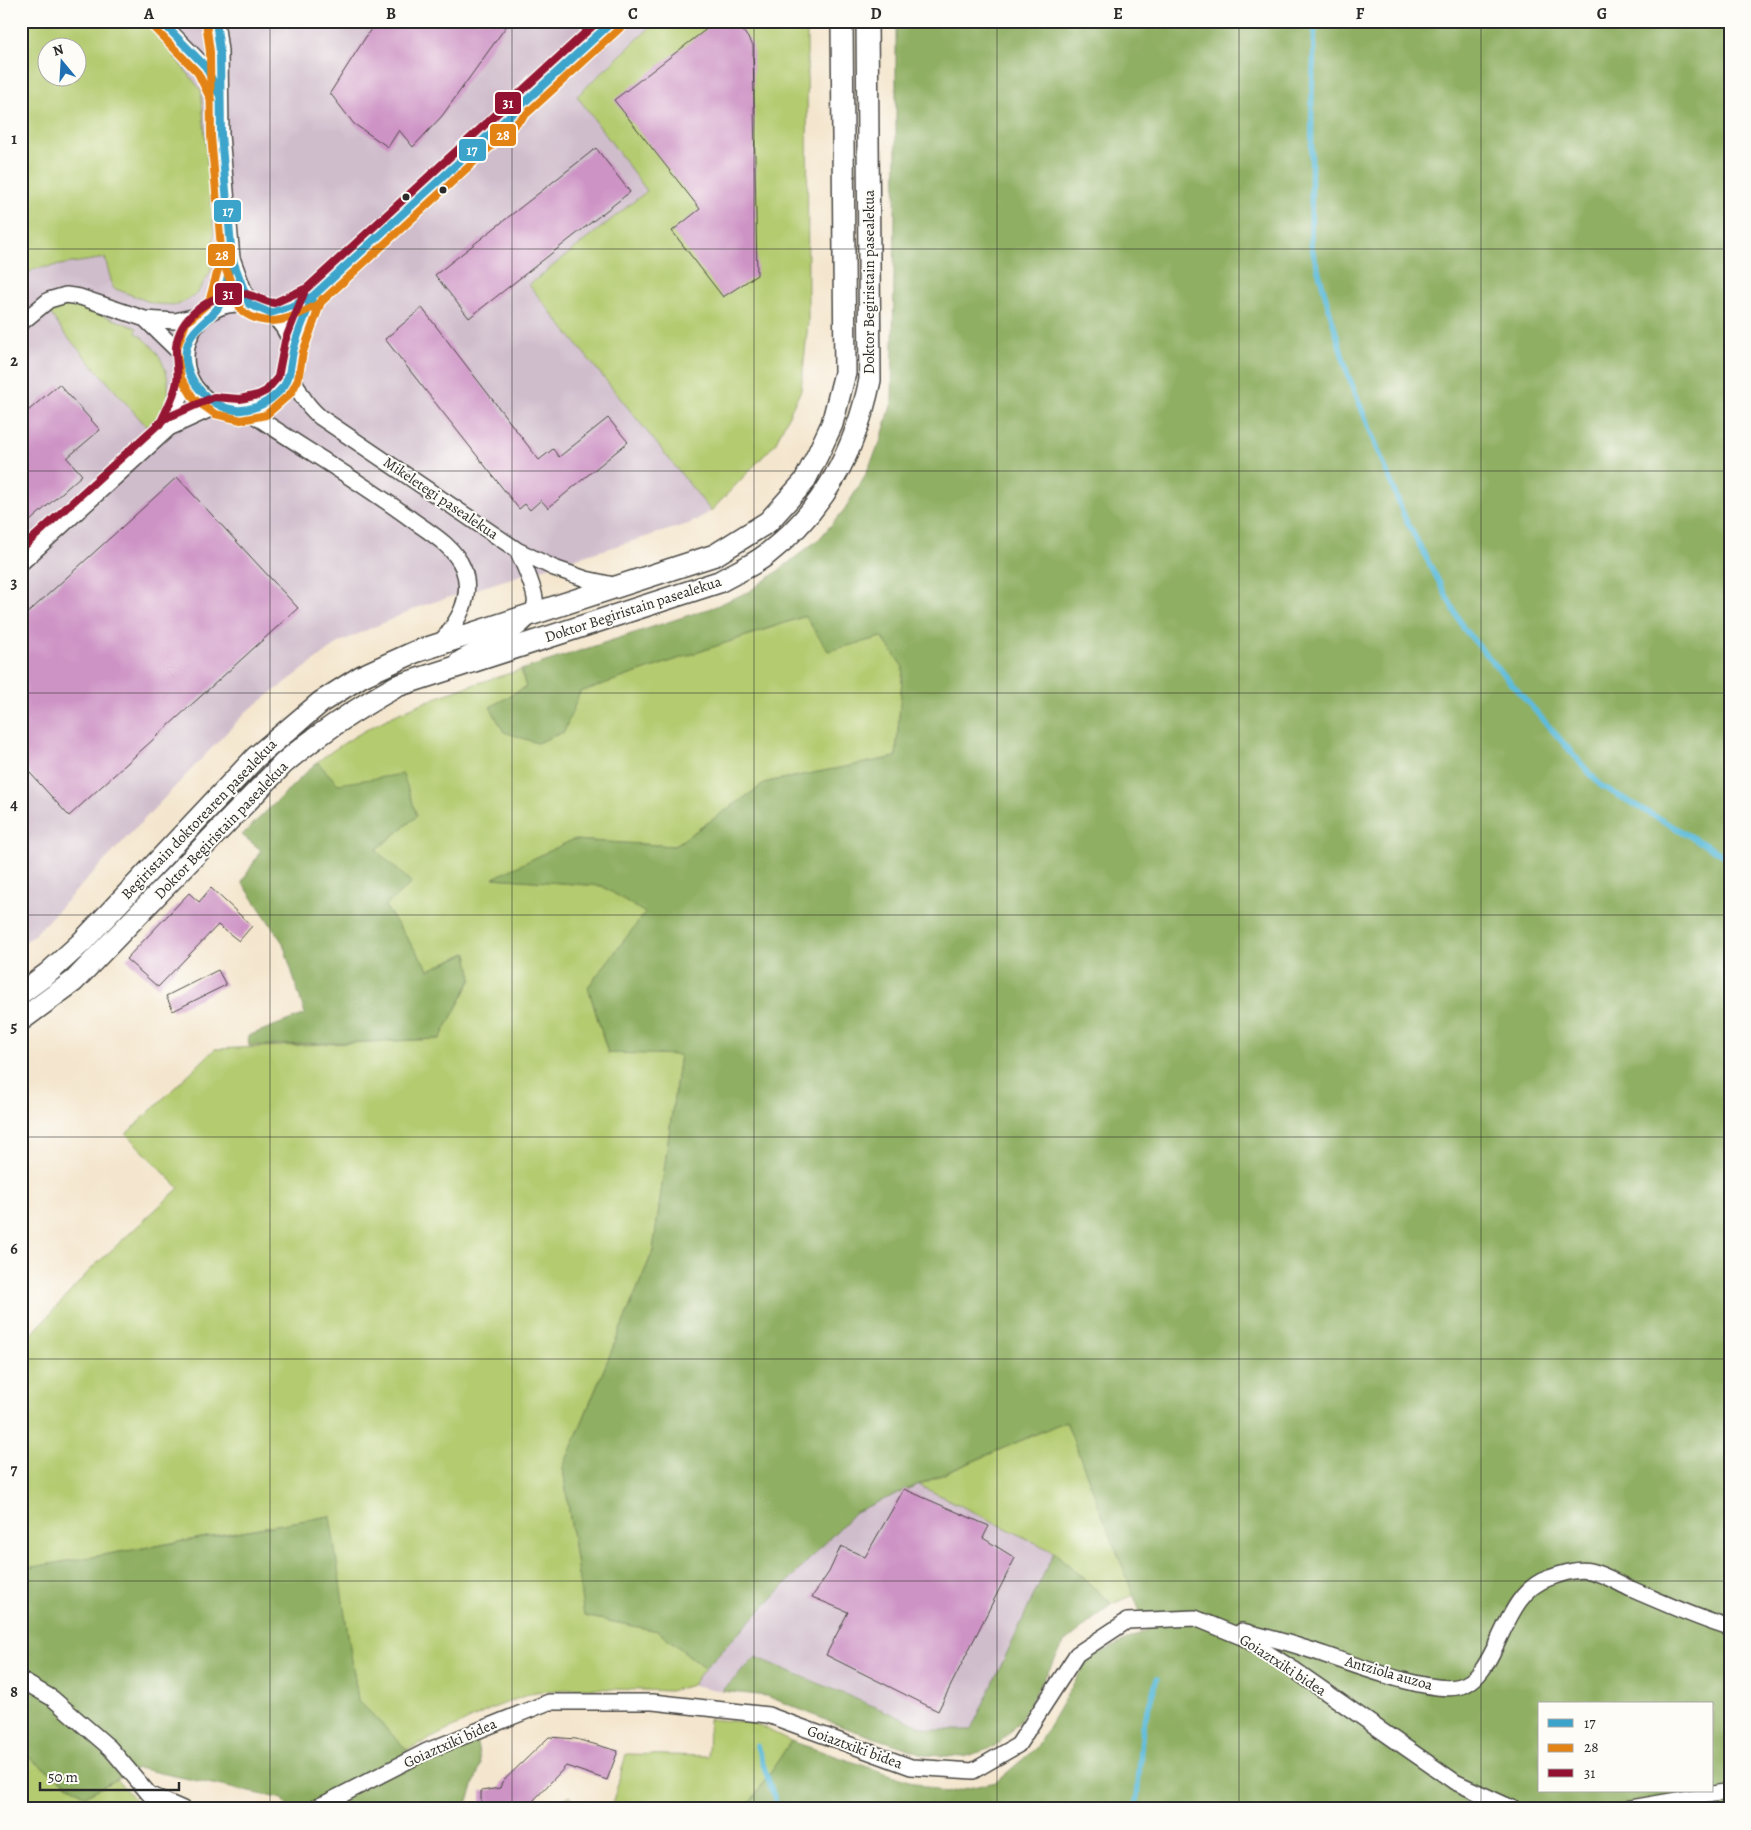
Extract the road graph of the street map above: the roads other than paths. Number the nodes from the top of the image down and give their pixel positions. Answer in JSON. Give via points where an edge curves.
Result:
{"nodes":[{"id":1,"x":161,"y":21,"type":"edge"},
{"id":2,"x":216,"y":21,"type":"edge"},
{"id":3,"x":613,"y":21,"type":"edge"},
{"id":4,"x":842,"y":21,"type":"edge"},
{"id":5,"x":867,"y":21,"type":"edge"},
{"id":6,"x":220,"y":96,"type":"junction"},
{"id":7,"x":232,"y":258,"type":"junction"},
{"id":8,"x":313,"y":296,"type":"junction"},
{"id":9,"x":249,"y":304,"type":"junction"},
{"id":10,"x":212,"y":311,"type":"junction"},
{"id":11,"x":270,"y":313,"type":"junction"},
{"id":12,"x":145,"y":319,"type":"junction"},
{"id":13,"x":21,"y":323,"type":"edge"},
{"id":14,"x":292,"y":351,"type":"junction"},
{"id":15,"x":185,"y":358,"type":"junction"},
{"id":16,"x":291,"y":371,"type":"junction"},
{"id":17,"x":188,"y":375,"type":"junction"},
{"id":18,"x":217,"y":406,"type":"junction"},
{"id":19,"x":246,"y":410,"type":"junction"},
{"id":20,"x":169,"y":428,"type":"junction"},
{"id":21,"x":518,"y":550,"type":"junction"},
{"id":22,"x":21,"y":563,"type":"edge"},
{"id":23,"x":620,"y":587,"type":"junction"},
{"id":24,"x":532,"y":615,"type":"junction"},
{"id":25,"x":438,"y":644,"type":"junction"},
{"id":26,"x":442,"y":671,"type":"junction"},
{"id":27,"x":21,"y":993,"type":"edge"},
{"id":28,"x":21,"y":1020,"type":"edge"},
{"id":29,"x":1195,"y":1618,"type":"junction"},
{"id":30,"x":1730,"y":1628,"type":"edge"},
{"id":31,"x":21,"y":1680,"type":"edge"},
{"id":32,"x":1730,"y":1791,"type":"edge"},
{"id":33,"x":183,"y":1809,"type":"edge"},
{"id":34,"x":312,"y":1809,"type":"edge"},
{"id":35,"x":1514,"y":1809,"type":"edge"},
{"id":36,"x":1625,"y":1809,"type":"edge"}],
"edges":[{"from":1,"to":6,"type":"street","via":[[173,37],[205,66]]},
{"from":2,"to":6,"type":"street"},
{"from":3,"to":8,"type":"street"},
{"from":4,"to":23,"type":"main road","name":"Doktor Begiristain pasealekua","via":[[846,346],[844,373],[832,424],[804,482],[768,522],[716,555]]},
{"from":5,"to":26,"type":"main road","name":"Doktor Begiristain pasealekua","via":[[870,380],[857,431],[829,488],[802,523],[765,556],[719,582]]},
{"from":6,"to":7,"type":"street"},
{"from":7,"to":9,"type":"street"},
{"from":7,"to":10,"type":"street"},
{"from":8,"to":11,"type":"street"},
{"from":8,"to":14,"type":"street"},
{"from":9,"to":10,"type":"street","via":[[233,304]]},
{"from":9,"to":11,"type":"street"},
{"from":10,"to":12,"type":"street","via":[[175,321]]},
{"from":10,"to":15,"type":"street","via":[[195,327]]},
{"from":11,"to":14,"type":"street","via":[[289,336]]},
{"from":12,"to":13,"type":"street","via":[[66,294],[49,300]]},
{"from":12,"to":15,"type":"street"},
{"from":14,"to":16,"type":"street"},
{"from":15,"to":17,"type":"street"},
{"from":16,"to":19,"type":"street","via":[[274,397],[261,406]]},
{"from":16,"to":21,"type":"street","name":"Mikeletegi pasealekua","via":[[298,392],[320,417]]},
{"from":17,"to":18,"type":"street","via":[[195,388]]},
{"from":17,"to":20,"type":"street"},
{"from":18,"to":19,"type":"street"},
{"from":18,"to":20,"type":"street"},
{"from":19,"to":25,"type":"street","via":[[389,503],[454,554],[463,570],[466,596],[463,611],[454,627]]},
{"from":20,"to":22,"type":"street"},
{"from":21,"to":23,"type":"street","name":"Mikeletegi pasealekua","via":[[562,570]]},
{"from":21,"to":24,"type":"street","name":"Doktor Begiristain pasealekua","via":[[536,600]]},
{"from":23,"to":24,"type":"main road","name":"Doktor Begiristain pasealekua"},
{"from":24,"to":25,"type":"main road","name":"Begiristain doktorearen pasealekua"},
{"from":24,"to":26,"type":"street","name":"Doktor Begiristain pasealekua","via":[[506,636],[468,653]]},
{"from":25,"to":27,"type":"main road","name":"Begiristain doktorearen pasealekua","via":[[362,676],[321,702],[289,728],[256,757],[81,943],[48,974]]},
{"from":26,"to":28,"type":"main road","name":"Doktor Begiristain pasealekua","via":[[397,686],[316,735],[282,764],[74,981]]},
{"from":29,"to":30,"type":"street","name":"Antziola auzoa","via":[[1436,1688],[1459,1687],[1475,1679],[1512,1610],[1526,1592],[1545,1580],[1566,1573],[1589,1571],[1703,1621]]},
{"from":29,"to":34,"type":"street","name":"Goiaztxiki bidea","via":[[1127,1621],[1077,1654],[1018,1746],[972,1771],[911,1767],[768,1715],[653,1702],[549,1702],[427,1751]]},
{"from":29,"to":35,"type":"street","name":"Goiaztxiki bidea","via":[[1244,1638],[1455,1782]]},
{"from":31,"to":33,"type":"street","via":[[52,1698],[110,1748],[149,1794]]},
{"from":32,"to":36,"type":"street"}]}
